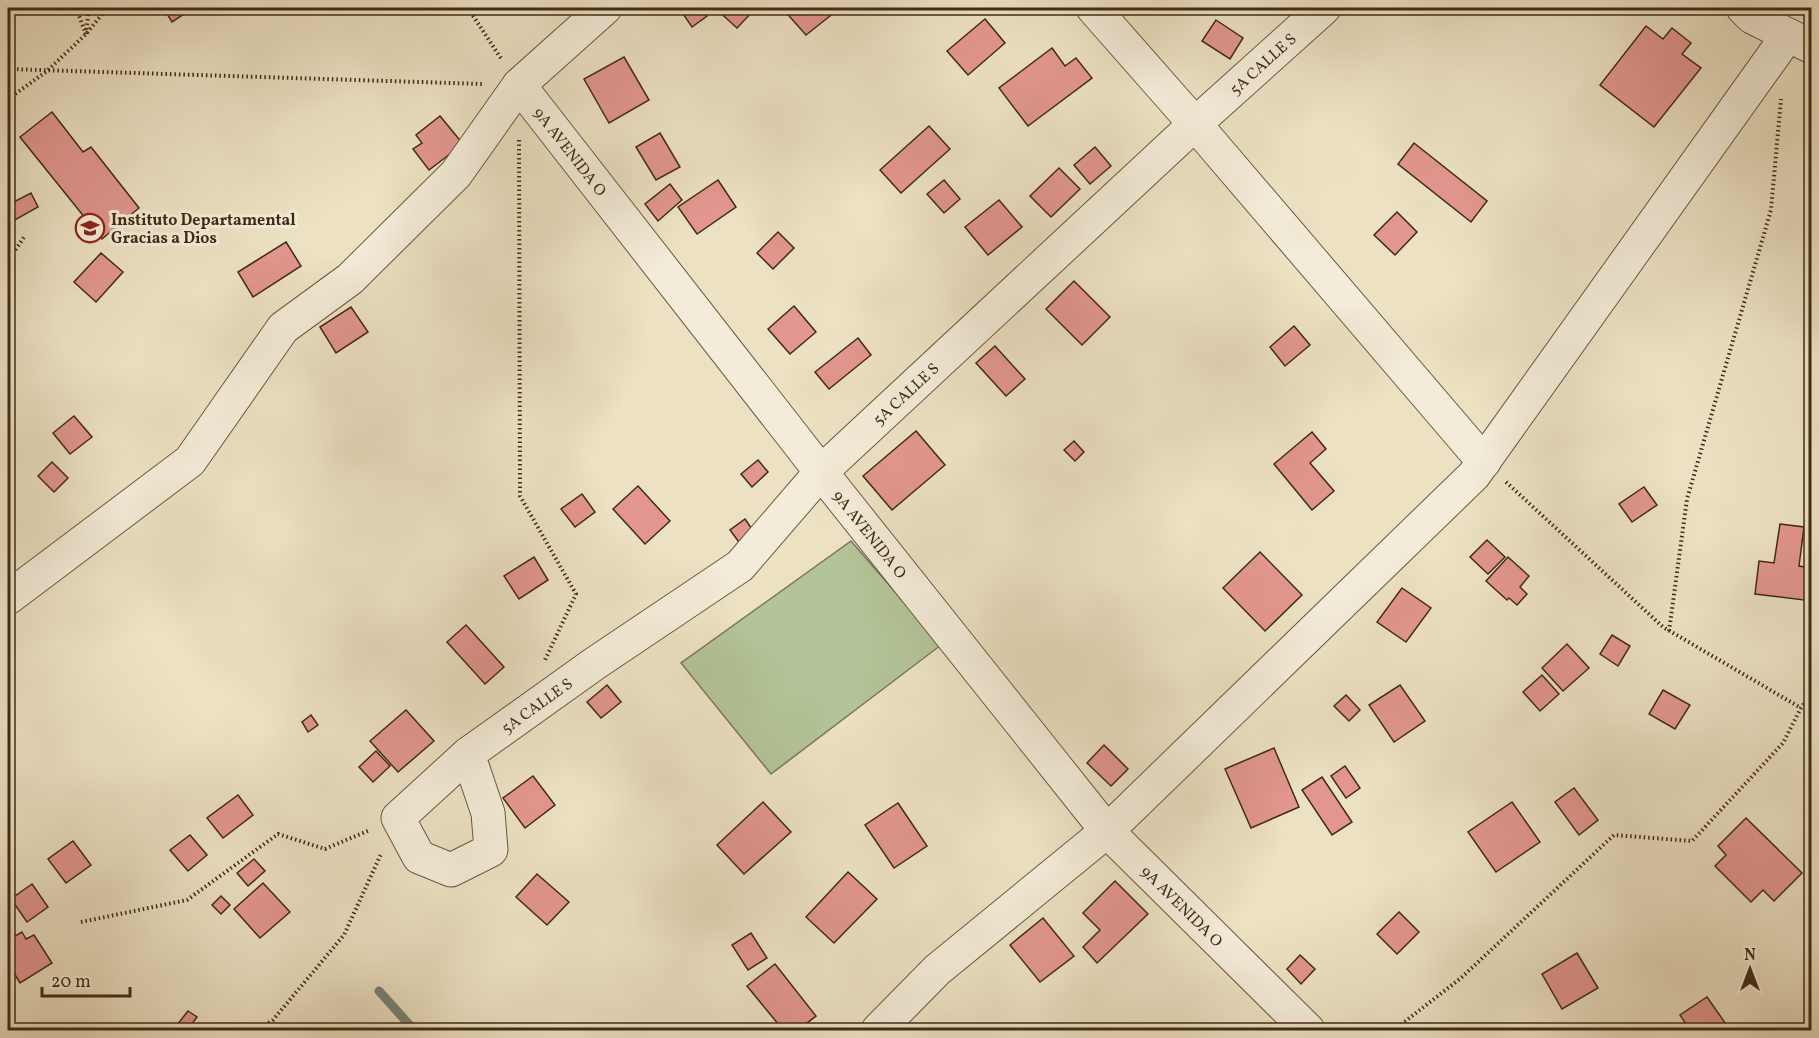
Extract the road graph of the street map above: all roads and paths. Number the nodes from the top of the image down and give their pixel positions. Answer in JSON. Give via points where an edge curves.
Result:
{"nodes":[{"id":1,"x":76,"y":8,"type":"edge"},
{"id":2,"x":89,"y":8,"type":"edge"},
{"id":3,"x":107,"y":8,"type":"edge"},
{"id":4,"x":468,"y":8,"type":"edge"},
{"id":5,"x":605,"y":8,"type":"edge"},
{"id":6,"x":1093,"y":8,"type":"edge"},
{"id":7,"x":1324,"y":8,"type":"edge"},
{"id":8,"x":1743,"y":8,"type":"edge"},
{"id":9,"x":86,"y":34,"type":"junction"},
{"id":10,"x":1800,"y":41,"type":"edge"},
{"id":11,"x":8,"y":69,"type":"edge"},
{"id":12,"x":47,"y":71,"type":"junction"},
{"id":13,"x":519,"y":85,"type":"junction"},
{"id":14,"x":1782,"y":94,"type":"dead end"},
{"id":15,"x":8,"y":99,"type":"edge"},
{"id":16,"x":1195,"y":123,"type":"junction"},
{"id":17,"x":519,"y":132,"type":"dead end"},
{"id":18,"x":24,"y":237,"type":"dead end"},
{"id":19,"x":8,"y":261,"type":"edge"},
{"id":20,"x":1484,"y":462,"type":"junction"},
{"id":21,"x":821,"y":472,"type":"junction"},
{"id":22,"x":8,"y":598,"type":"edge"},
{"id":23,"x":1669,"y":631,"type":"junction"},
{"id":24,"x":541,"y":668,"type":"dead end"},
{"id":25,"x":1812,"y":692,"type":"edge"},
{"id":26,"x":1801,"y":708,"type":"junction"},
{"id":27,"x":468,"y":754,"type":"junction"},
{"id":28,"x":398,"y":818,"type":"junction"},
{"id":29,"x":1107,"y":831,"type":"junction"},
{"id":30,"x":81,"y":922,"type":"dead end"},
{"id":31,"x":257,"y":1030,"type":"edge"},
{"id":32,"x":878,"y":1030,"type":"edge"},
{"id":33,"x":1308,"y":1030,"type":"edge"},
{"id":34,"x":1394,"y":1030,"type":"edge"}],
"edges":[{"from":1,"to":9,"type":"path"},
{"from":2,"to":9,"type":"path"},
{"from":3,"to":9,"type":"path"},
{"from":4,"to":13,"type":"path"},
{"from":5,"to":13,"type":"street"},
{"from":6,"to":16,"type":"street"},
{"from":7,"to":16,"type":"street","name":"5A CALLE S"},
{"from":8,"to":10,"type":"street","via":[[1752,17]]},
{"from":9,"to":12,"type":"path"},
{"from":10,"to":20,"type":"street"},
{"from":11,"to":12,"type":"path"},
{"from":12,"to":13,"type":"path"},
{"from":12,"to":15,"type":"path"},
{"from":13,"to":21,"type":"street","name":"9A AVENIDA O"},
{"from":13,"to":22,"type":"street","via":[[456,174],[350,279],[283,328],[189,461]]},
{"from":14,"to":23,"type":"path","via":[[1771,210],[1687,499]]},
{"from":16,"to":20,"type":"street"},
{"from":16,"to":21,"type":"street","name":"5A CALLE S"},
{"from":17,"to":24,"type":"path","via":[[520,496],[576,594]]},
{"from":18,"to":19,"type":"path"},
{"from":20,"to":23,"type":"path"},
{"from":20,"to":29,"type":"street"},
{"from":21,"to":27,"type":"street","name":"5A CALLE S","via":[[740,566]]},
{"from":21,"to":29,"type":"street","name":"9A AVENIDA O"},
{"from":23,"to":26,"type":"path"},
{"from":25,"to":26,"type":"path"},
{"from":26,"to":34,"type":"path","via":[[1783,743],[1692,841],[1614,835],[1461,978]]},
{"from":27,"to":28,"type":"street","name":"5A CALLE S"},
{"from":27,"to":28,"type":"street","via":[[488,813],[491,850],[451,870],[419,857]]},
{"from":28,"to":30,"type":"path","via":[[325,849],[279,834],[187,900]]},
{"from":28,"to":31,"type":"path","via":[[344,935],[273,1020]]},
{"from":29,"to":32,"type":"street","via":[[938,970]]},
{"from":29,"to":33,"type":"street","name":"9A AVENIDA O"}]}
